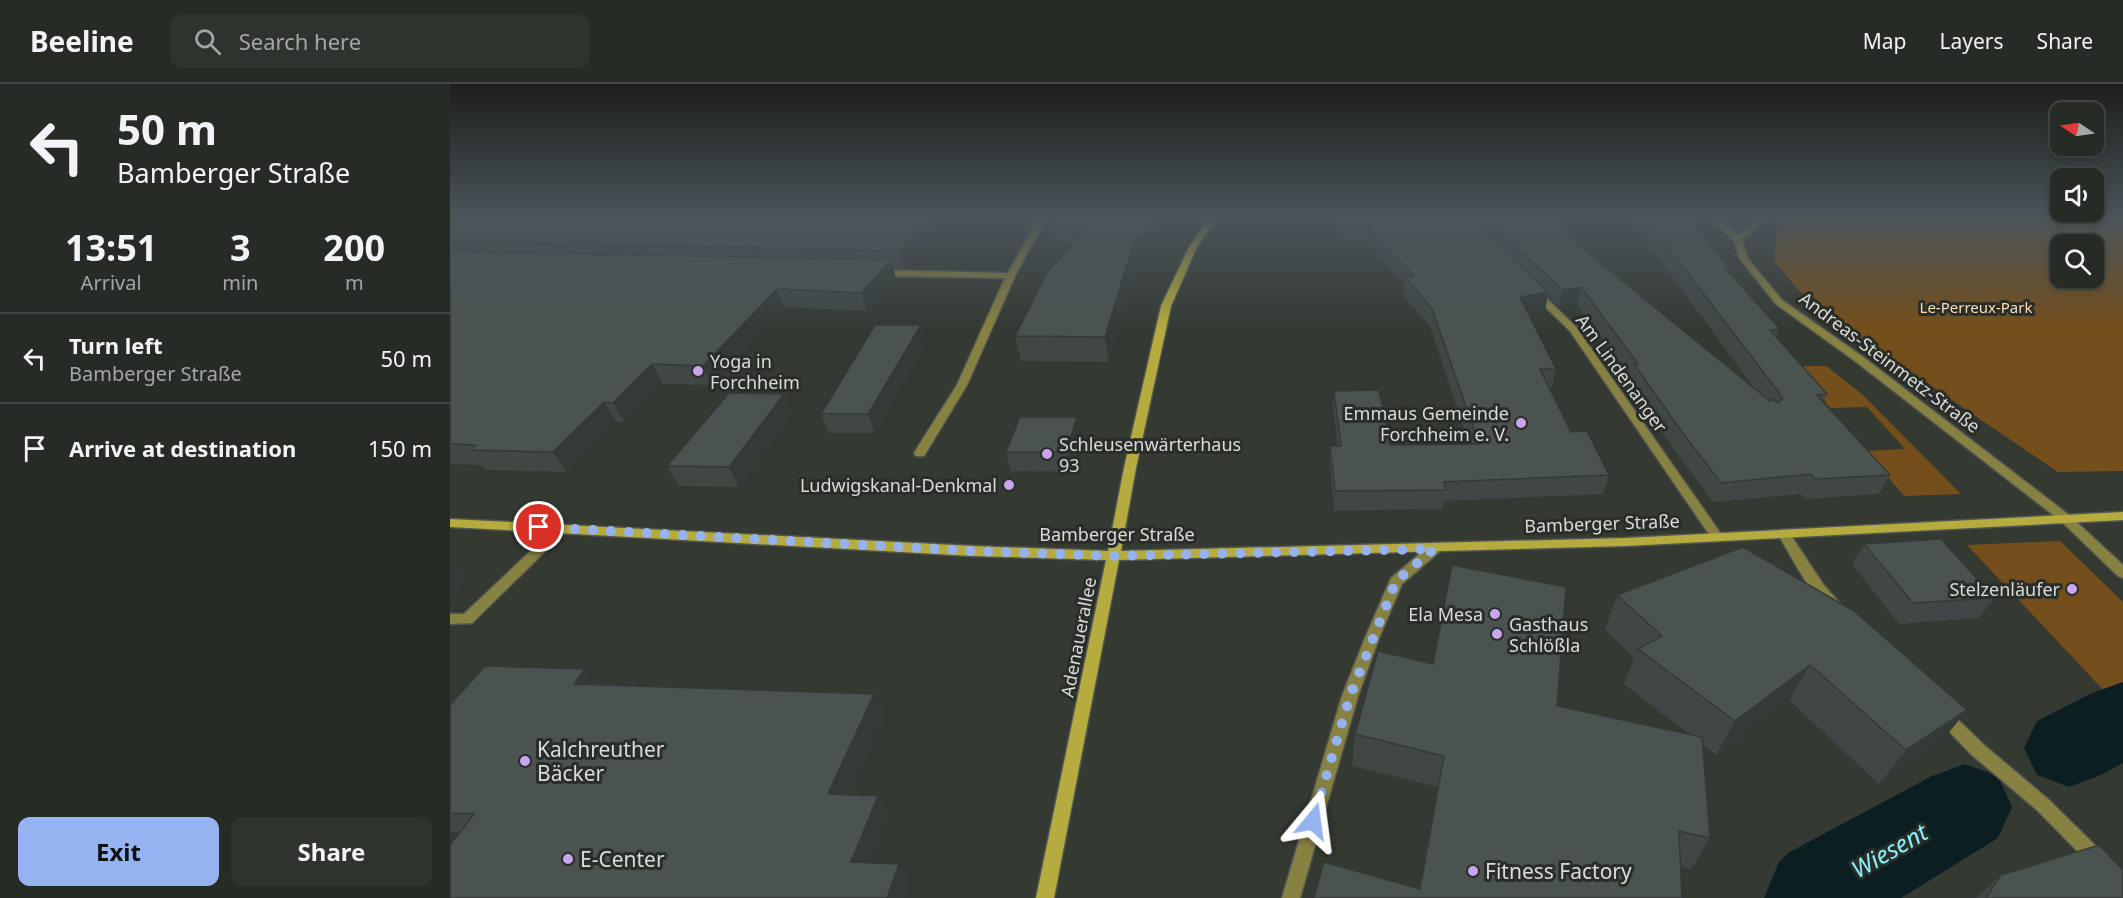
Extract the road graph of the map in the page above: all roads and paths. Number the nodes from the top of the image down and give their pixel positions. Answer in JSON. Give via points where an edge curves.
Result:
{"nodes":[{"id":1,"x":1023,"y":255,"type":"edge"},
{"id":2,"x":1189,"y":255,"type":"edge"},
{"id":3,"x":1743,"y":255,"type":"edge"},
{"id":4,"x":869,"y":273,"type":"edge"},
{"id":5,"x":1011,"y":276,"type":"junction"},
{"id":6,"x":1532,"y":289,"type":"edge"},
{"id":7,"x":920,"y":453,"type":"dead end"},
{"id":8,"x":2123,"y":516,"type":"edge"},
{"id":9,"x":2065,"y":519,"type":"junction"},
{"id":10,"x":450,"y":523,"type":"edge"},
{"id":11,"x":562,"y":528,"type":"junction"},
{"id":12,"x":1784,"y":534,"type":"junction"},
{"id":13,"x":1717,"y":537,"type":"junction"},
{"id":14,"x":1434,"y":549,"type":"junction"},
{"id":15,"x":1113,"y":556,"type":"junction"},
{"id":16,"x":2123,"y":573,"type":"edge"},
{"id":17,"x":1843,"y":614,"type":"edge"},
{"id":18,"x":450,"y":619,"type":"edge"},
{"id":19,"x":1936,"y":707,"type":"edge"},
{"id":20,"x":2107,"y":870,"type":"edge"},
{"id":21,"x":1045,"y":898,"type":"edge"},
{"id":22,"x":1291,"y":898,"type":"edge"}],
"edges":[{"from":1,"to":5,"type":"street"},
{"from":2,"to":15,"type":"main road","name":"Adenauerallee","via":[[1166,306]]},
{"from":3,"to":9,"type":"street","name":"Andreas-Steinmetz-Straße","via":[[1779,302]]},
{"from":4,"to":5,"type":"street"},
{"from":5,"to":7,"type":"street","via":[[963,385]]},
{"from":6,"to":13,"type":"street","name":"Am Lindenanger","via":[[1573,329]]},
{"from":8,"to":9,"type":"main road","name":"Bamberger Straße"},
{"from":9,"to":12,"type":"main road","name":"Bamberger Straße"},
{"from":9,"to":16,"type":"street","name":"Andreas-Steinmetz-Straße"},
{"from":10,"to":11,"type":"main road","name":"Bamberger Straße"},
{"from":11,"to":15,"type":"main road","name":"Bamberger Straße"},
{"from":11,"to":18,"type":"street","via":[[467,619]]},
{"from":12,"to":13,"type":"main road","name":"Bamberger Straße"},
{"from":12,"to":17,"type":"street","via":[[1818,588]]},
{"from":13,"to":14,"type":"main road","name":"Bamberger Straße"},
{"from":14,"to":15,"type":"main road","name":"Bamberger Straße"},
{"from":14,"to":22,"type":"street","via":[[1396,581],[1376,628],[1350,696]]},
{"from":15,"to":21,"type":"main road","name":"Adenauerallee"},
{"from":19,"to":20,"type":"street"}]}
